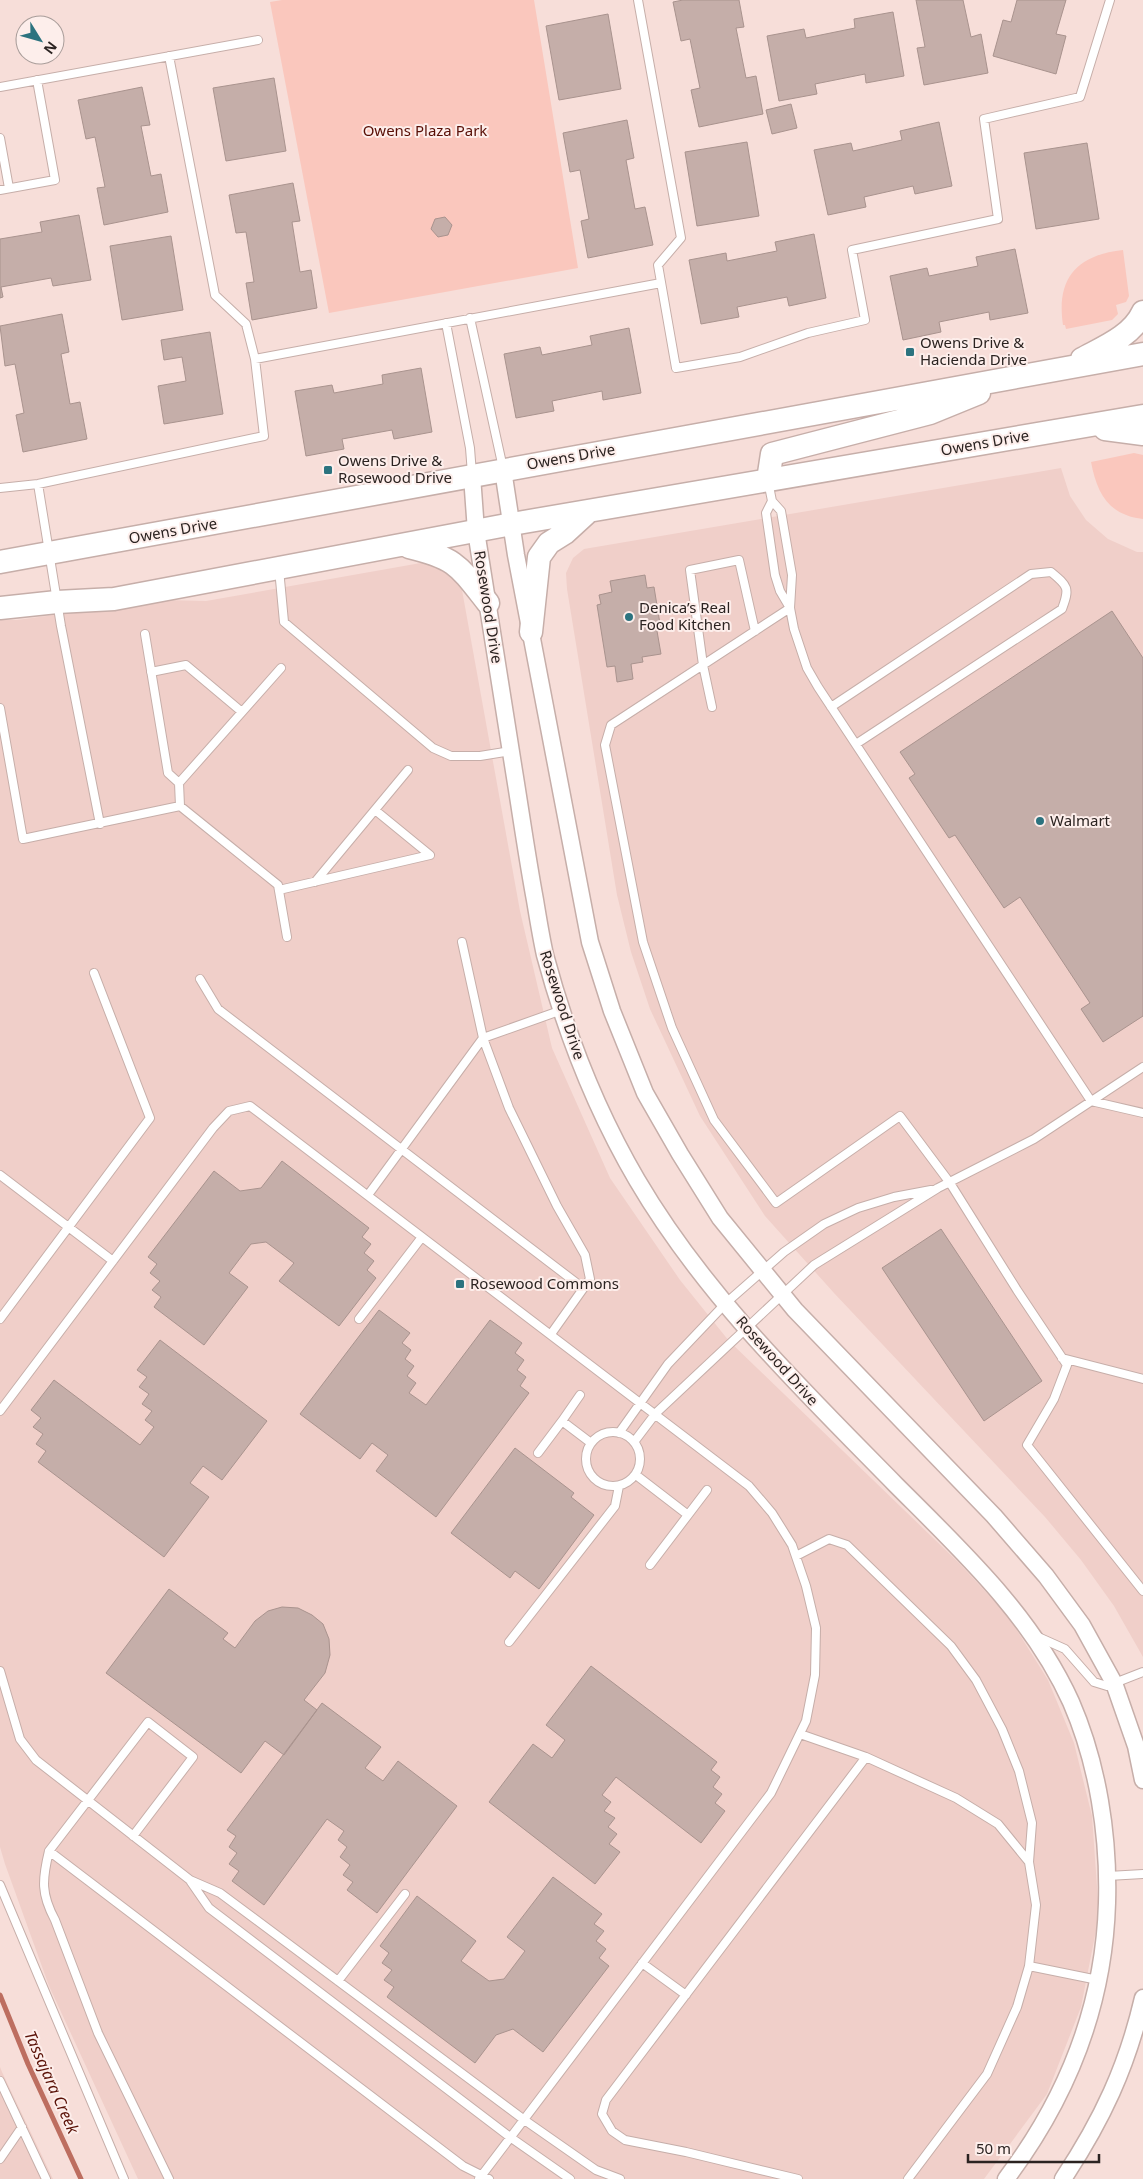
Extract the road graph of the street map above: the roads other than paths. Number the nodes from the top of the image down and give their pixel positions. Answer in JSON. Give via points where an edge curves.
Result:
{"nodes":[{"id":1,"x":638,"y":0,"type":"edge"},
{"id":2,"x":1110,"y":0,"type":"edge"},
{"id":3,"x":258,"y":40,"type":"dead end"},
{"id":4,"x":169,"y":56,"type":"junction"},
{"id":5,"x":38,"y":80,"type":"junction"},
{"id":6,"x":0,"y":87,"type":"edge"},
{"id":7,"x":0,"y":138,"type":"edge"},
{"id":8,"x":9,"y":188,"type":"junction"},
{"id":9,"x":0,"y":190,"type":"edge"},
{"id":10,"x":661,"y":283,"type":"junction"},
{"id":11,"x":1143,"y":312,"type":"edge"},
{"id":12,"x":470,"y":318,"type":"junction"},
{"id":13,"x":446,"y":323,"type":"junction"},
{"id":14,"x":1143,"y":354,"type":"edge"},
{"id":15,"x":255,"y":359,"type":"junction"},
{"id":16,"x":1068,"y":367,"type":"junction"},
{"id":17,"x":1017,"y":377,"type":"junction"},
{"id":18,"x":1143,"y":416,"type":"edge"},
{"id":19,"x":1079,"y":426,"type":"junction"},
{"id":20,"x":1143,"y":434,"type":"edge"},
{"id":21,"x":503,"y":470,"type":"junction"},
{"id":22,"x":472,"y":476,"type":"junction"},
{"id":23,"x":38,"y":484,"type":"junction"},
{"id":24,"x":0,"y":488,"type":"edge"},
{"id":25,"x":770,"y":490,"type":"junction"},
{"id":26,"x":589,"y":511,"type":"junction"},
{"id":27,"x":512,"y":524,"type":"junction"},
{"id":28,"x":476,"y":531,"type":"junction"},
{"id":29,"x":401,"y":545,"type":"junction"},
{"id":30,"x":50,"y":553,"type":"junction"},
{"id":31,"x":0,"y":562,"type":"edge"},
{"id":32,"x":278,"y":568,"type":"junction"},
{"id":33,"x":57,"y":602,"type":"junction"},
{"id":34,"x":488,"y":603,"type":"junction"},
{"id":35,"x":0,"y":608,"type":"edge"},
{"id":36,"x":790,"y":608,"type":"junction"},
{"id":37,"x":755,"y":631,"type":"junction"},
{"id":38,"x":531,"y":632,"type":"junction"},
{"id":39,"x":145,"y":634,"type":"dead end"},
{"id":40,"x":703,"y":665,"type":"junction"},
{"id":41,"x":281,"y":668,"type":"dead end"},
{"id":42,"x":152,"y":672,"type":"junction"},
{"id":43,"x":0,"y":708,"type":"edge"},
{"id":44,"x":712,"y":708,"type":"dead end"},
{"id":45,"x":831,"y":708,"type":"junction"},
{"id":46,"x":242,"y":712,"type":"junction"},
{"id":47,"x":856,"y":744,"type":"junction"},
{"id":48,"x":511,"y":751,"type":"junction"},
{"id":49,"x":408,"y":770,"type":"dead end"},
{"id":50,"x":179,"y":783,"type":"junction"},
{"id":51,"x":180,"y":806,"type":"junction"},
{"id":52,"x":375,"y":810,"type":"junction"},
{"id":53,"x":100,"y":824,"type":"junction"},
{"id":54,"x":315,"y":882,"type":"junction"},
{"id":55,"x":279,"y":890,"type":"junction"},
{"id":56,"x":287,"y":938,"type":"dead end"},
{"id":57,"x":462,"y":942,"type":"dead end"},
{"id":58,"x":94,"y":974,"type":"dead end"},
{"id":59,"x":200,"y":978,"type":"dead end"},
{"id":60,"x":562,"y":1010,"type":"junction"},
{"id":61,"x":483,"y":1038,"type":"junction"},
{"id":62,"x":1143,"y":1068,"type":"edge"},
{"id":63,"x":1091,"y":1101,"type":"junction"},
{"id":64,"x":1143,"y":1113,"type":"edge"},
{"id":65,"x":401,"y":1151,"type":"junction"},
{"id":66,"x":0,"y":1175,"type":"edge"},
{"id":67,"x":950,"y":1183,"type":"junction"},
{"id":68,"x":938,"y":1188,"type":"junction"},
{"id":69,"x":368,"y":1195,"type":"junction"},
{"id":70,"x":68,"y":1227,"type":"junction"},
{"id":71,"x":422,"y":1237,"type":"junction"},
{"id":72,"x":113,"y":1261,"type":"junction"},
{"id":73,"x":763,"y":1270,"type":"junction"},
{"id":74,"x":583,"y":1288,"type":"junction"},
{"id":75,"x":782,"y":1294,"type":"junction"},
{"id":76,"x":726,"y":1303,"type":"junction"},
{"id":77,"x":360,"y":1318,"type":"dead end"},
{"id":78,"x":0,"y":1319,"type":"edge"},
{"id":79,"x":746,"y":1328,"type":"junction"},
{"id":80,"x":551,"y":1334,"type":"junction"},
{"id":81,"x":1062,"y":1358,"type":"junction"},
{"id":82,"x":1143,"y":1379,"type":"edge"},
{"id":83,"x":580,"y":1395,"type":"dead end"},
{"id":84,"x":642,"y":1403,"type":"junction"},
{"id":85,"x":0,"y":1411,"type":"edge"},
{"id":86,"x":656,"y":1413,"type":"junction"},
{"id":87,"x":562,"y":1422,"type":"junction"},
{"id":88,"x":619,"y":1433,"type":"junction"},
{"id":89,"x":634,"y":1442,"type":"junction"},
{"id":90,"x":591,"y":1443,"type":"junction"},
{"id":91,"x":538,"y":1453,"type":"dead end"},
{"id":92,"x":636,"y":1475,"type":"junction"},
{"id":93,"x":619,"y":1486,"type":"junction"},
{"id":94,"x":707,"y":1490,"type":"dead end"},
{"id":95,"x":688,"y":1514,"type":"junction"},
{"id":96,"x":796,"y":1556,"type":"junction"},
{"id":97,"x":650,"y":1565,"type":"dead end"},
{"id":98,"x":1143,"y":1591,"type":"edge"},
{"id":99,"x":1031,"y":1634,"type":"junction"},
{"id":100,"x":509,"y":1642,"type":"dead end"},
{"id":101,"x":0,"y":1671,"type":"edge"},
{"id":102,"x":1143,"y":1672,"type":"edge"},
{"id":103,"x":1114,"y":1683,"type":"junction"},
{"id":104,"x":800,"y":1734,"type":"junction"},
{"id":105,"x":866,"y":1757,"type":"junction"},
{"id":106,"x":1143,"y":1780,"type":"edge"},
{"id":107,"x":88,"y":1802,"type":"junction"},
{"id":108,"x":133,"y":1836,"type":"junction"},
{"id":109,"x":49,"y":1852,"type":"junction"},
{"id":110,"x":1029,"y":1862,"type":"junction"},
{"id":111,"x":1143,"y":1874,"type":"edge"},
{"id":112,"x":1108,"y":1876,"type":"junction"},
{"id":113,"x":190,"y":1880,"type":"junction"},
{"id":114,"x":0,"y":1885,"type":"edge"},
{"id":115,"x":405,"y":1894,"type":"dead end"},
{"id":116,"x":642,"y":1963,"type":"junction"},
{"id":117,"x":1029,"y":1966,"type":"junction"},
{"id":118,"x":1098,"y":1980,"type":"junction"},
{"id":119,"x":338,"y":1981,"type":"junction"},
{"id":120,"x":686,"y":1996,"type":"junction"},
{"id":121,"x":1143,"y":1998,"type":"edge"},
{"id":122,"x":0,"y":2081,"type":"edge"},
{"id":123,"x":523,"y":2119,"type":"junction"},
{"id":124,"x":22,"y":2127,"type":"junction"},
{"id":125,"x":510,"y":2137,"type":"junction"},
{"id":126,"x":0,"y":2159,"type":"edge"},
{"id":127,"x":44,"y":2177,"type":"edge"},
{"id":128,"x":483,"y":2178,"type":"edge"},
{"id":129,"x":124,"y":2179,"type":"edge"},
{"id":130,"x":169,"y":2179,"type":"edge"},
{"id":131,"x":570,"y":2179,"type":"edge"},
{"id":132,"x":620,"y":2179,"type":"edge"},
{"id":133,"x":798,"y":2179,"type":"edge"},
{"id":134,"x":908,"y":2179,"type":"edge"},
{"id":135,"x":1006,"y":2179,"type":"edge"},
{"id":136,"x":1063,"y":2179,"type":"edge"}],
"edges":[{"from":1,"to":10,"type":"lane","via":[[681,238],[658,265]]},
{"from":2,"to":10,"type":"lane","via":[[1080,97],[984,119],[998,219],[852,250],[865,320],[808,333],[740,357],[676,368]]},
{"from":3,"to":4,"type":"lane"},
{"from":4,"to":5,"type":"lane"},
{"from":4,"to":15,"type":"lane","via":[[215,295],[246,324]]},
{"from":5,"to":6,"type":"lane"},
{"from":5,"to":8,"type":"lane","via":[[55,180]]},
{"from":7,"to":8,"type":"lane"},
{"from":8,"to":9,"type":"lane"},
{"from":10,"to":12,"type":"lane"},
{"from":11,"to":16,"type":"street","via":[[1130,332]]},
{"from":12,"to":13,"type":"lane"},
{"from":12,"to":21,"type":"lane"},
{"from":13,"to":15,"type":"lane"},
{"from":13,"to":22,"type":"lane","via":[[470,448]]},
{"from":14,"to":16,"type":"street","name":"Owens Drive"},
{"from":15,"to":23,"type":"lane","via":[[264,436]]},
{"from":16,"to":17,"type":"street","name":"Owens Drive"},
{"from":17,"to":21,"type":"street","name":"Owens Drive"},
{"from":17,"to":25,"type":"street","via":[[930,413],[772,454]]},
{"from":18,"to":19,"type":"street","name":"Owens Drive"},
{"from":19,"to":20,"type":"street"},
{"from":19,"to":25,"type":"street","name":"Owens Drive"},
{"from":21,"to":22,"type":"street","name":"Owens Drive"},
{"from":21,"to":27,"type":"street"},
{"from":22,"to":28,"type":"street","name":"Rosewood Drive"},
{"from":22,"to":30,"type":"street","name":"Owens Drive"},
{"from":23,"to":24,"type":"lane"},
{"from":23,"to":30,"type":"lane"},
{"from":25,"to":26,"type":"street","name":"Owens Drive"},
{"from":25,"to":36,"type":"lane","via":[[781,511],[792,575]]},
{"from":25,"to":36,"type":"lane","via":[[766,513],[775,575]]},
{"from":26,"to":27,"type":"street","name":"Owens Drive"},
{"from":26,"to":38,"type":"street","via":[[549,543],[540,557]]},
{"from":27,"to":28,"type":"street","name":"Owens Drive"},
{"from":27,"to":38,"type":"street"},
{"from":28,"to":29,"type":"street","name":"Owens Drive"},
{"from":28,"to":34,"type":"street","name":"Rosewood Drive"},
{"from":29,"to":32,"type":"street","name":"Owens Drive"},
{"from":29,"to":34,"type":"street","via":[[442,556],[455,564]]},
{"from":30,"to":31,"type":"street","name":"Owens Drive"},
{"from":30,"to":33,"type":"lane"},
{"from":32,"to":33,"type":"street","name":"Owens Drive","via":[[114,599]]},
{"from":32,"to":48,"type":"lane","via":[[284,622],[433,748],[451,756]]},
{"from":33,"to":35,"type":"street","name":"Owens Drive"},
{"from":33,"to":53,"type":"lane"},
{"from":34,"to":48,"type":"street","name":"Rosewood Drive"},
{"from":36,"to":37,"type":"lane"},
{"from":36,"to":45,"type":"lane","via":[[807,668]]},
{"from":37,"to":40,"type":"lane"},
{"from":37,"to":40,"type":"lane","via":[[739,560],[690,570]]},
{"from":38,"to":73,"type":"street","via":[[590,942],[612,1011],[645,1093],[680,1154],[720,1218]]},
{"from":39,"to":42,"type":"lane"},
{"from":40,"to":44,"type":"lane"},
{"from":40,"to":67,"type":"lane","via":[[612,724],[605,745],[642,942],[672,1028],[710,1112],[776,1203],[900,1116]]},
{"from":41,"to":46,"type":"lane"},
{"from":42,"to":46,"type":"lane","via":[[186,666]]},
{"from":42,"to":50,"type":"lane","via":[[168,773]]},
{"from":43,"to":53,"type":"lane","via":[[23,839]]},
{"from":45,"to":47,"type":"lane"},
{"from":45,"to":47,"type":"lane","via":[[1031,574],[1051,572],[1065,584],[1068,594],[1062,609]]},
{"from":46,"to":50,"type":"lane"},
{"from":47,"to":63,"type":"lane"},
{"from":48,"to":60,"type":"street","name":"Rosewood Drive","via":[[544,951]]},
{"from":49,"to":52,"type":"lane"},
{"from":50,"to":51,"type":"lane"},
{"from":51,"to":53,"type":"lane"},
{"from":51,"to":55,"type":"lane","via":[[278,885]]},
{"from":52,"to":54,"type":"lane"},
{"from":52,"to":54,"type":"lane","via":[[430,855]]},
{"from":54,"to":55,"type":"lane"},
{"from":55,"to":56,"type":"lane"},
{"from":57,"to":61,"type":"lane"},
{"from":58,"to":70,"type":"lane","via":[[150,1118]]},
{"from":59,"to":65,"type":"lane","via":[[218,1009]]},
{"from":60,"to":61,"type":"lane"},
{"from":60,"to":76,"type":"street","name":"Rosewood Drive","via":[[605,1118],[637,1180],[704,1278]]},
{"from":61,"to":65,"type":"lane"},
{"from":61,"to":74,"type":"lane","via":[[509,1108],[556,1206],[585,1255],[590,1279]]},
{"from":62,"to":63,"type":"lane"},
{"from":63,"to":64,"type":"lane"},
{"from":63,"to":67,"type":"lane","via":[[1012,1152]]},
{"from":65,"to":69,"type":"lane"},
{"from":65,"to":74,"type":"lane"},
{"from":66,"to":70,"type":"lane"},
{"from":67,"to":68,"type":"lane"},
{"from":67,"to":81,"type":"lane"},
{"from":68,"to":73,"type":"lane","via":[[858,1208],[824,1224]]},
{"from":68,"to":75,"type":"lane","via":[[841,1246]]},
{"from":69,"to":71,"type":"lane"},
{"from":69,"to":72,"type":"lane","via":[[250,1106],[229,1111]]},
{"from":70,"to":72,"type":"lane"},
{"from":70,"to":78,"type":"lane"},
{"from":71,"to":77,"type":"lane"},
{"from":71,"to":80,"type":"lane"},
{"from":72,"to":85,"type":"lane"},
{"from":73,"to":75,"type":"street"},
{"from":73,"to":76,"type":"lane"},
{"from":74,"to":80,"type":"lane"},
{"from":75,"to":79,"type":"lane"},
{"from":75,"to":103,"type":"street","via":[[803,1320],[994,1516],[1046,1576],[1082,1624]]},
{"from":76,"to":79,"type":"street","name":"Rosewood Drive"},
{"from":76,"to":84,"type":"lane","via":[[668,1364]]},
{"from":79,"to":86,"type":"lane"},
{"from":79,"to":99,"type":"street","name":"Rosewood Drive","via":[[781,1368],[966,1555],[1009,1602]]},
{"from":80,"to":84,"type":"lane"},
{"from":81,"to":82,"type":"lane"},
{"from":81,"to":98,"type":"lane","via":[[1067,1365],[1054,1399],[1027,1444]]},
{"from":83,"to":87,"type":"lane"},
{"from":84,"to":86,"type":"lane"},
{"from":84,"to":88,"type":"lane"},
{"from":86,"to":89,"type":"lane"},
{"from":86,"to":96,"type":"lane","via":[[749,1486],[772,1513]]},
{"from":87,"to":90,"type":"lane"},
{"from":87,"to":91,"type":"lane"},
{"from":88,"to":89,"type":"lane"},
{"from":88,"to":90,"type":"lane","via":[[604,1433]]},
{"from":89,"to":92,"type":"lane","via":[[640,1464]]},
{"from":90,"to":93,"type":"lane","via":[[585,1457],[591,1477],[599,1484]]},
{"from":92,"to":93,"type":"lane"},
{"from":92,"to":95,"type":"lane"},
{"from":93,"to":100,"type":"lane","via":[[615,1506]]},
{"from":94,"to":95,"type":"lane"},
{"from":95,"to":97,"type":"lane"},
{"from":96,"to":104,"type":"lane","via":[[816,1628],[815,1675],[806,1721]]},
{"from":96,"to":110,"type":"lane","via":[[829,1539],[847,1545],[951,1646],[976,1680],[1002,1729],[1019,1771],[1032,1823]]},
{"from":99,"to":103,"type":"lane","via":[[1064,1648],[1094,1682],[1107,1686]]},
{"from":99,"to":112,"type":"street","name":"Rosewood Drive","via":[[1070,1702],[1090,1759],[1103,1818]]},
{"from":101,"to":107,"type":"lane","via":[[20,1739],[36,1760]]},
{"from":102,"to":103,"type":"lane"},
{"from":103,"to":106,"type":"street","via":[[1136,1746]]},
{"from":104,"to":105,"type":"lane"},
{"from":104,"to":116,"type":"lane","via":[[771,1793]]},
{"from":105,"to":110,"type":"lane","via":[[956,1798],[998,1824]]},
{"from":105,"to":120,"type":"lane"},
{"from":107,"to":108,"type":"lane"},
{"from":107,"to":108,"type":"lane","via":[[148,1722],[193,1757]]},
{"from":107,"to":109,"type":"lane"},
{"from":108,"to":113,"type":"lane"},
{"from":109,"to":128,"type":"lane"},
{"from":109,"to":130,"type":"lane","via":[[42,1877],[46,1904],[98,2033]]},
{"from":110,"to":117,"type":"lane","via":[[1036,1905]]},
{"from":111,"to":112,"type":"lane"},
{"from":112,"to":118,"type":"street","name":"Rosewood Drive","via":[[1106,1932]]},
{"from":113,"to":119,"type":"lane","via":[[220,1893]]},
{"from":113,"to":125,"type":"lane","via":[[209,1908]]},
{"from":114,"to":129,"type":"lane"},
{"from":115,"to":119,"type":"lane"},
{"from":116,"to":120,"type":"lane"},
{"from":116,"to":123,"type":"lane"},
{"from":117,"to":118,"type":"lane"},
{"from":117,"to":134,"type":"lane","via":[[1017,2008],[987,2074]]},
{"from":118,"to":135,"type":"street","name":"Rosewood Drive","via":[[1079,2052],[1050,2114]]},
{"from":119,"to":123,"type":"lane"},
{"from":120,"to":133,"type":"lane","via":[[606,2100],[602,2114],[606,2123],[626,2140]]},
{"from":121,"to":136,"type":"street","via":[[1123,2069],[1091,2137]]},
{"from":122,"to":124,"type":"lane"},
{"from":123,"to":125,"type":"lane"},
{"from":123,"to":132,"type":"lane","via":[[596,2170]]},
{"from":124,"to":126,"type":"lane"},
{"from":124,"to":127,"type":"lane"},
{"from":125,"to":128,"type":"lane"},
{"from":125,"to":131,"type":"lane"}]}
